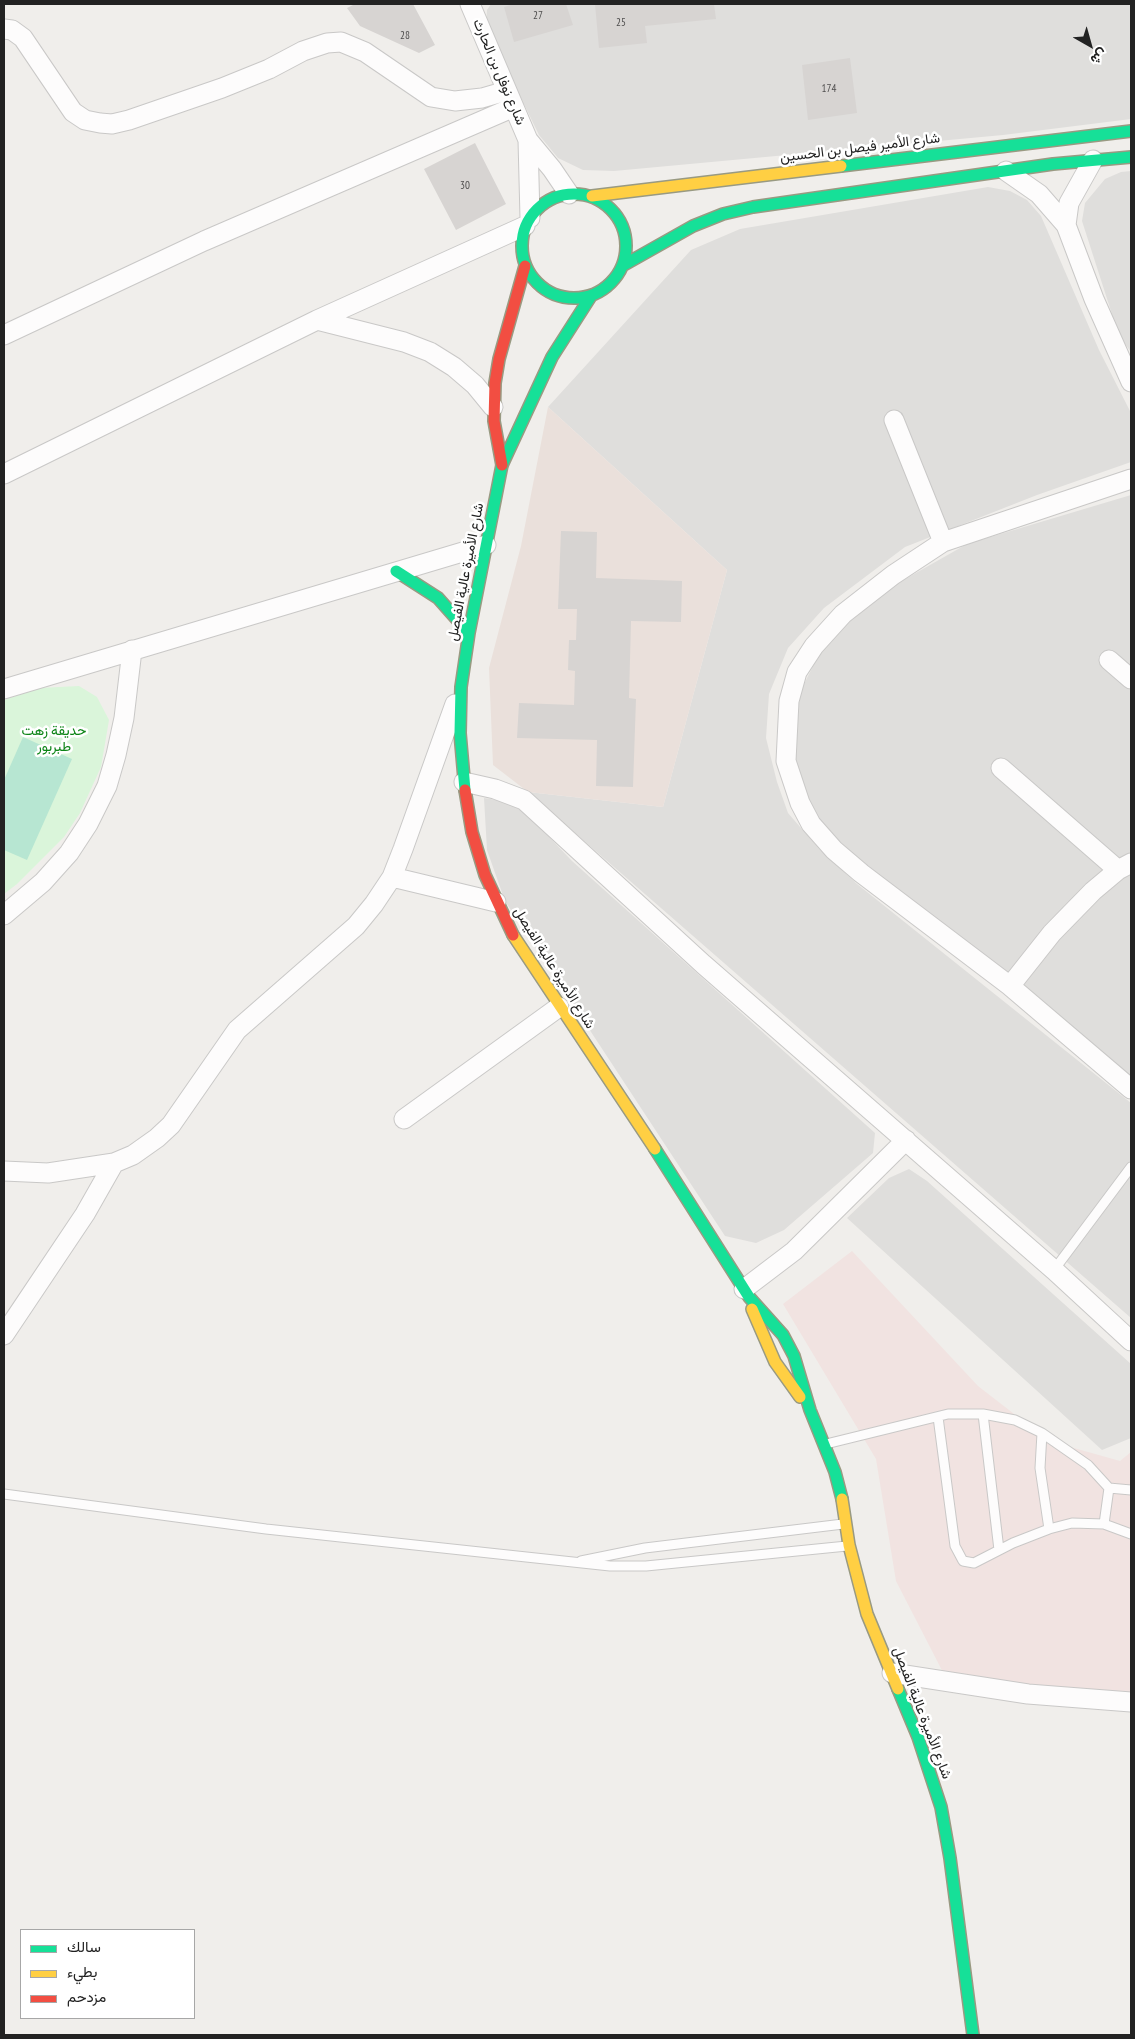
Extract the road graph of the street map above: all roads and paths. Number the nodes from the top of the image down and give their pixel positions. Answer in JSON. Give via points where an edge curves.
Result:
{"nodes":[{"id":1,"x":470,"y":4,"type":"edge"},
{"id":2,"x":4,"y":29,"type":"edge"},
{"id":3,"x":510,"y":99,"type":"junction"},
{"id":4,"x":1131,"y":131,"type":"edge"},
{"id":5,"x":528,"y":140,"type":"junction"},
{"id":6,"x":1131,"y":156,"type":"edge"},
{"id":7,"x":1094,"y":160,"type":"junction"},
{"id":8,"x":1006,"y":171,"type":"junction"},
{"id":9,"x":569,"y":194,"type":"junction"},
{"id":10,"x":592,"y":196,"type":"junction"},
{"id":11,"x":528,"y":222,"type":"junction"},
{"id":12,"x":1066,"y":225,"type":"junction"},
{"id":13,"x":525,"y":266,"type":"junction"},
{"id":14,"x":622,"y":266,"type":"junction"},
{"id":15,"x":591,"y":296,"type":"junction"},
{"id":16,"x":317,"y":320,"type":"junction"},
{"id":17,"x":4,"y":335,"type":"edge"},
{"id":18,"x":1126,"y":358,"type":"edge"},
{"id":19,"x":1131,"y":382,"type":"edge"},
{"id":20,"x":493,"y":407,"type":"junction"},
{"id":21,"x":894,"y":420,"type":"dead end"},
{"id":22,"x":502,"y":465,"type":"junction"},
{"id":23,"x":4,"y":474,"type":"edge"},
{"id":24,"x":1131,"y":478,"type":"edge"},
{"id":25,"x":943,"y":542,"type":"junction"},
{"id":26,"x":486,"y":545,"type":"junction"},
{"id":27,"x":396,"y":571,"type":"junction"},
{"id":28,"x":469,"y":633,"type":"junction"},
{"id":29,"x":132,"y":650,"type":"junction"},
{"id":30,"x":1109,"y":660,"type":"dead end"},
{"id":31,"x":1131,"y":679,"type":"edge"},
{"id":32,"x":461,"y":687,"type":"junction"},
{"id":33,"x":4,"y":689,"type":"edge"},
{"id":34,"x":1001,"y":768,"type":"dead end"},
{"id":35,"x":464,"y":782,"type":"junction"},
{"id":36,"x":1125,"y":867,"type":"edge"},
{"id":37,"x":392,"y":876,"type":"junction"},
{"id":38,"x":496,"y":902,"type":"junction"},
{"id":39,"x":4,"y":914,"type":"edge"},
{"id":40,"x":1010,"y":986,"type":"junction"},
{"id":41,"x":559,"y":1007,"type":"junction"},
{"id":42,"x":1131,"y":1089,"type":"edge"},
{"id":43,"x":404,"y":1119,"type":"dead end"},
{"id":44,"x":906,"y":1140,"type":"junction"},
{"id":45,"x":114,"y":1163,"type":"junction"},
{"id":46,"x":1131,"y":1166,"type":"edge"},
{"id":47,"x":4,"y":1171,"type":"edge"},
{"id":48,"x":1054,"y":1270,"type":"junction"},
{"id":49,"x":746,"y":1293,"type":"junction"},
{"id":50,"x":4,"y":1335,"type":"edge"},
{"id":51,"x":1131,"y":1342,"type":"edge"},
{"id":52,"x":810,"y":1410,"type":"junction"},
{"id":53,"x":983,"y":1414,"type":"junction"},
{"id":54,"x":938,"y":1417,"type":"junction"},
{"id":55,"x":1042,"y":1433,"type":"junction"},
{"id":56,"x":825,"y":1444,"type":"junction"},
{"id":57,"x":1109,"y":1488,"type":"junction"},
{"id":58,"x":1131,"y":1490,"type":"edge"},
{"id":59,"x":4,"y":1494,"type":"edge"},
{"id":60,"x":846,"y":1524,"type":"junction"},
{"id":61,"x":1104,"y":1524,"type":"junction"},
{"id":62,"x":1049,"y":1529,"type":"junction"},
{"id":63,"x":1131,"y":1534,"type":"edge"},
{"id":64,"x":849,"y":1545,"type":"junction"},
{"id":65,"x":999,"y":1550,"type":"junction"},
{"id":66,"x":572,"y":1563,"type":"junction"},
{"id":67,"x":892,"y":1673,"type":"junction"},
{"id":68,"x":1131,"y":1702,"type":"edge"},
{"id":69,"x":973,"y":2035,"type":"edge"}],
"edges":[{"from":1,"to":3,"type":"street","name":"شارع نوفل بن الحارث"},
{"from":2,"to":3,"type":"street","via":[[12,30],[23,38],[73,112],[85,120],[100,123],[129,120],[212,92],[303,51],[341,42],[365,52],[431,97],[444,100]]},
{"from":3,"to":5,"type":"street","name":"شارع نوفل بن الحارث"},
{"from":3,"to":17,"type":"street"},
{"from":4,"to":10,"type":"street","name":"شارع الأمير فيصل بن الحسين"},
{"from":5,"to":9,"type":"street","name":"شارع نوفل بن الحارث"},
{"from":5,"to":11,"type":"street","name":"شارع نوفل بن الحارث"},
{"from":6,"to":7,"type":"street"},
{"from":7,"to":8,"type":"street"},
{"from":7,"to":12,"type":"street","via":[[1069,203]]},
{"from":8,"to":12,"type":"street","via":[[1039,194]]},
{"from":8,"to":14,"type":"street","via":[[723,214],[662,241]]},
{"from":9,"to":10,"type":"street"},
{"from":9,"to":11,"type":"street","via":[[546,202]]},
{"from":10,"to":14,"type":"street","via":[[605,203],[622,225],[626,253]]},
{"from":11,"to":13,"type":"street","via":[[522,246]]},
{"from":11,"to":16,"type":"street"},
{"from":12,"to":18,"type":"street","via":[[1076,257]]},
{"from":13,"to":15,"type":"street","via":[[547,291],[569,298]]},
{"from":13,"to":20,"type":"street","name":"شارع الأميرة عالية الفيصل","via":[[499,359]]},
{"from":14,"to":15,"type":"street","via":[[604,289]]},
{"from":15,"to":22,"type":"street","name":"شارع الأميرة عالية الفيصل","via":[[552,357]]},
{"from":16,"to":20,"type":"street","via":[[404,342],[430,352],[475,385]]},
{"from":16,"to":23,"type":"street"},
{"from":18,"to":19,"type":"street"},
{"from":20,"to":22,"type":"street","name":"شارع الأميرة عالية الفيصل"},
{"from":21,"to":25,"type":"street"},
{"from":22,"to":26,"type":"street","name":"شارع الأميرة عالية الفيصل"},
{"from":24,"to":25,"type":"street"},
{"from":25,"to":40,"type":"street","via":[[843,614],[814,646],[797,672],[789,701],[786,761],[811,824],[834,850]]},
{"from":26,"to":27,"type":"street"},
{"from":26,"to":28,"type":"street","name":"شارع الأميرة عالية الفيصل"},
{"from":27,"to":28,"type":"street","via":[[438,598]]},
{"from":27,"to":29,"type":"street"},
{"from":28,"to":32,"type":"street","name":"شارع الأميرة عالية الفيصل"},
{"from":29,"to":33,"type":"street"},
{"from":29,"to":39,"type":"street","via":[[116,756],[96,809],[68,853],[49,875]]},
{"from":30,"to":31,"type":"street"},
{"from":32,"to":35,"type":"street","name":"شارع الأميرة عالية الفيصل"},
{"from":32,"to":37,"type":"street"},
{"from":34,"to":36,"type":"street"},
{"from":35,"to":38,"type":"street","name":"شارع الأميرة عالية الفيصل","via":[[472,832]]},
{"from":35,"to":44,"type":"street","via":[[524,800],[703,964]]},
{"from":36,"to":40,"type":"street","via":[[1093,891],[1052,933]]},
{"from":37,"to":38,"type":"street"},
{"from":37,"to":45,"type":"street","via":[[356,926],[237,1030],[171,1125],[133,1155]]},
{"from":38,"to":41,"type":"street","name":"شارع الأميرة عالية الفيصل"},
{"from":40,"to":42,"type":"street"},
{"from":41,"to":43,"type":"street"},
{"from":41,"to":49,"type":"street","name":"شارع الأميرة عالية الفيصل","via":[[627,1105]]},
{"from":44,"to":48,"type":"street"},
{"from":44,"to":49,"type":"street","via":[[794,1251]]},
{"from":45,"to":47,"type":"street","via":[[48,1173]]},
{"from":45,"to":50,"type":"street","via":[[86,1214]]},
{"from":46,"to":48,"type":"lane"},
{"from":48,"to":51,"type":"street"},
{"from":49,"to":52,"type":"street","name":"شارع الأميرة عالية الفيصل","via":[[775,1362]]},
{"from":49,"to":52,"type":"street","name":"شارع الأميرة عالية الفيصل","via":[[778,1329],[790,1349],[800,1371]]},
{"from":52,"to":56,"type":"street","name":"شارع الأميرة عالية الفيصل"},
{"from":53,"to":54,"type":"lane"},
{"from":53,"to":55,"type":"lane","via":[[1015,1420]]},
{"from":53,"to":65,"type":"lane"},
{"from":54,"to":56,"type":"lane"},
{"from":54,"to":65,"type":"lane","via":[[959,1556],[967,1564],[974,1563]]},
{"from":55,"to":57,"type":"lane","via":[[1088,1465]]},
{"from":55,"to":62,"type":"lane","via":[[1040,1468]]},
{"from":56,"to":60,"type":"street","name":"شارع الأميرة عالية الفيصل","via":[[843,1501]]},
{"from":57,"to":58,"type":"lane"},
{"from":57,"to":61,"type":"lane"},
{"from":59,"to":66,"type":"lane","via":[[266,1529]]},
{"from":60,"to":64,"type":"street","name":"شارع الأميرة عالية الفيصل"},
{"from":60,"to":66,"type":"lane","via":[[645,1548]]},
{"from":61,"to":62,"type":"lane","via":[[1072,1523]]},
{"from":61,"to":63,"type":"lane"},
{"from":62,"to":65,"type":"lane"},
{"from":64,"to":66,"type":"lane","via":[[646,1566]]},
{"from":64,"to":67,"type":"street","name":"شارع الأميرة عالية الفيصل","via":[[868,1614]]},
{"from":67,"to":68,"type":"street","via":[[1028,1694]]},
{"from":67,"to":69,"type":"street","name":"شارع الأميرة عالية الفيصل","via":[[941,1807]]}]}
